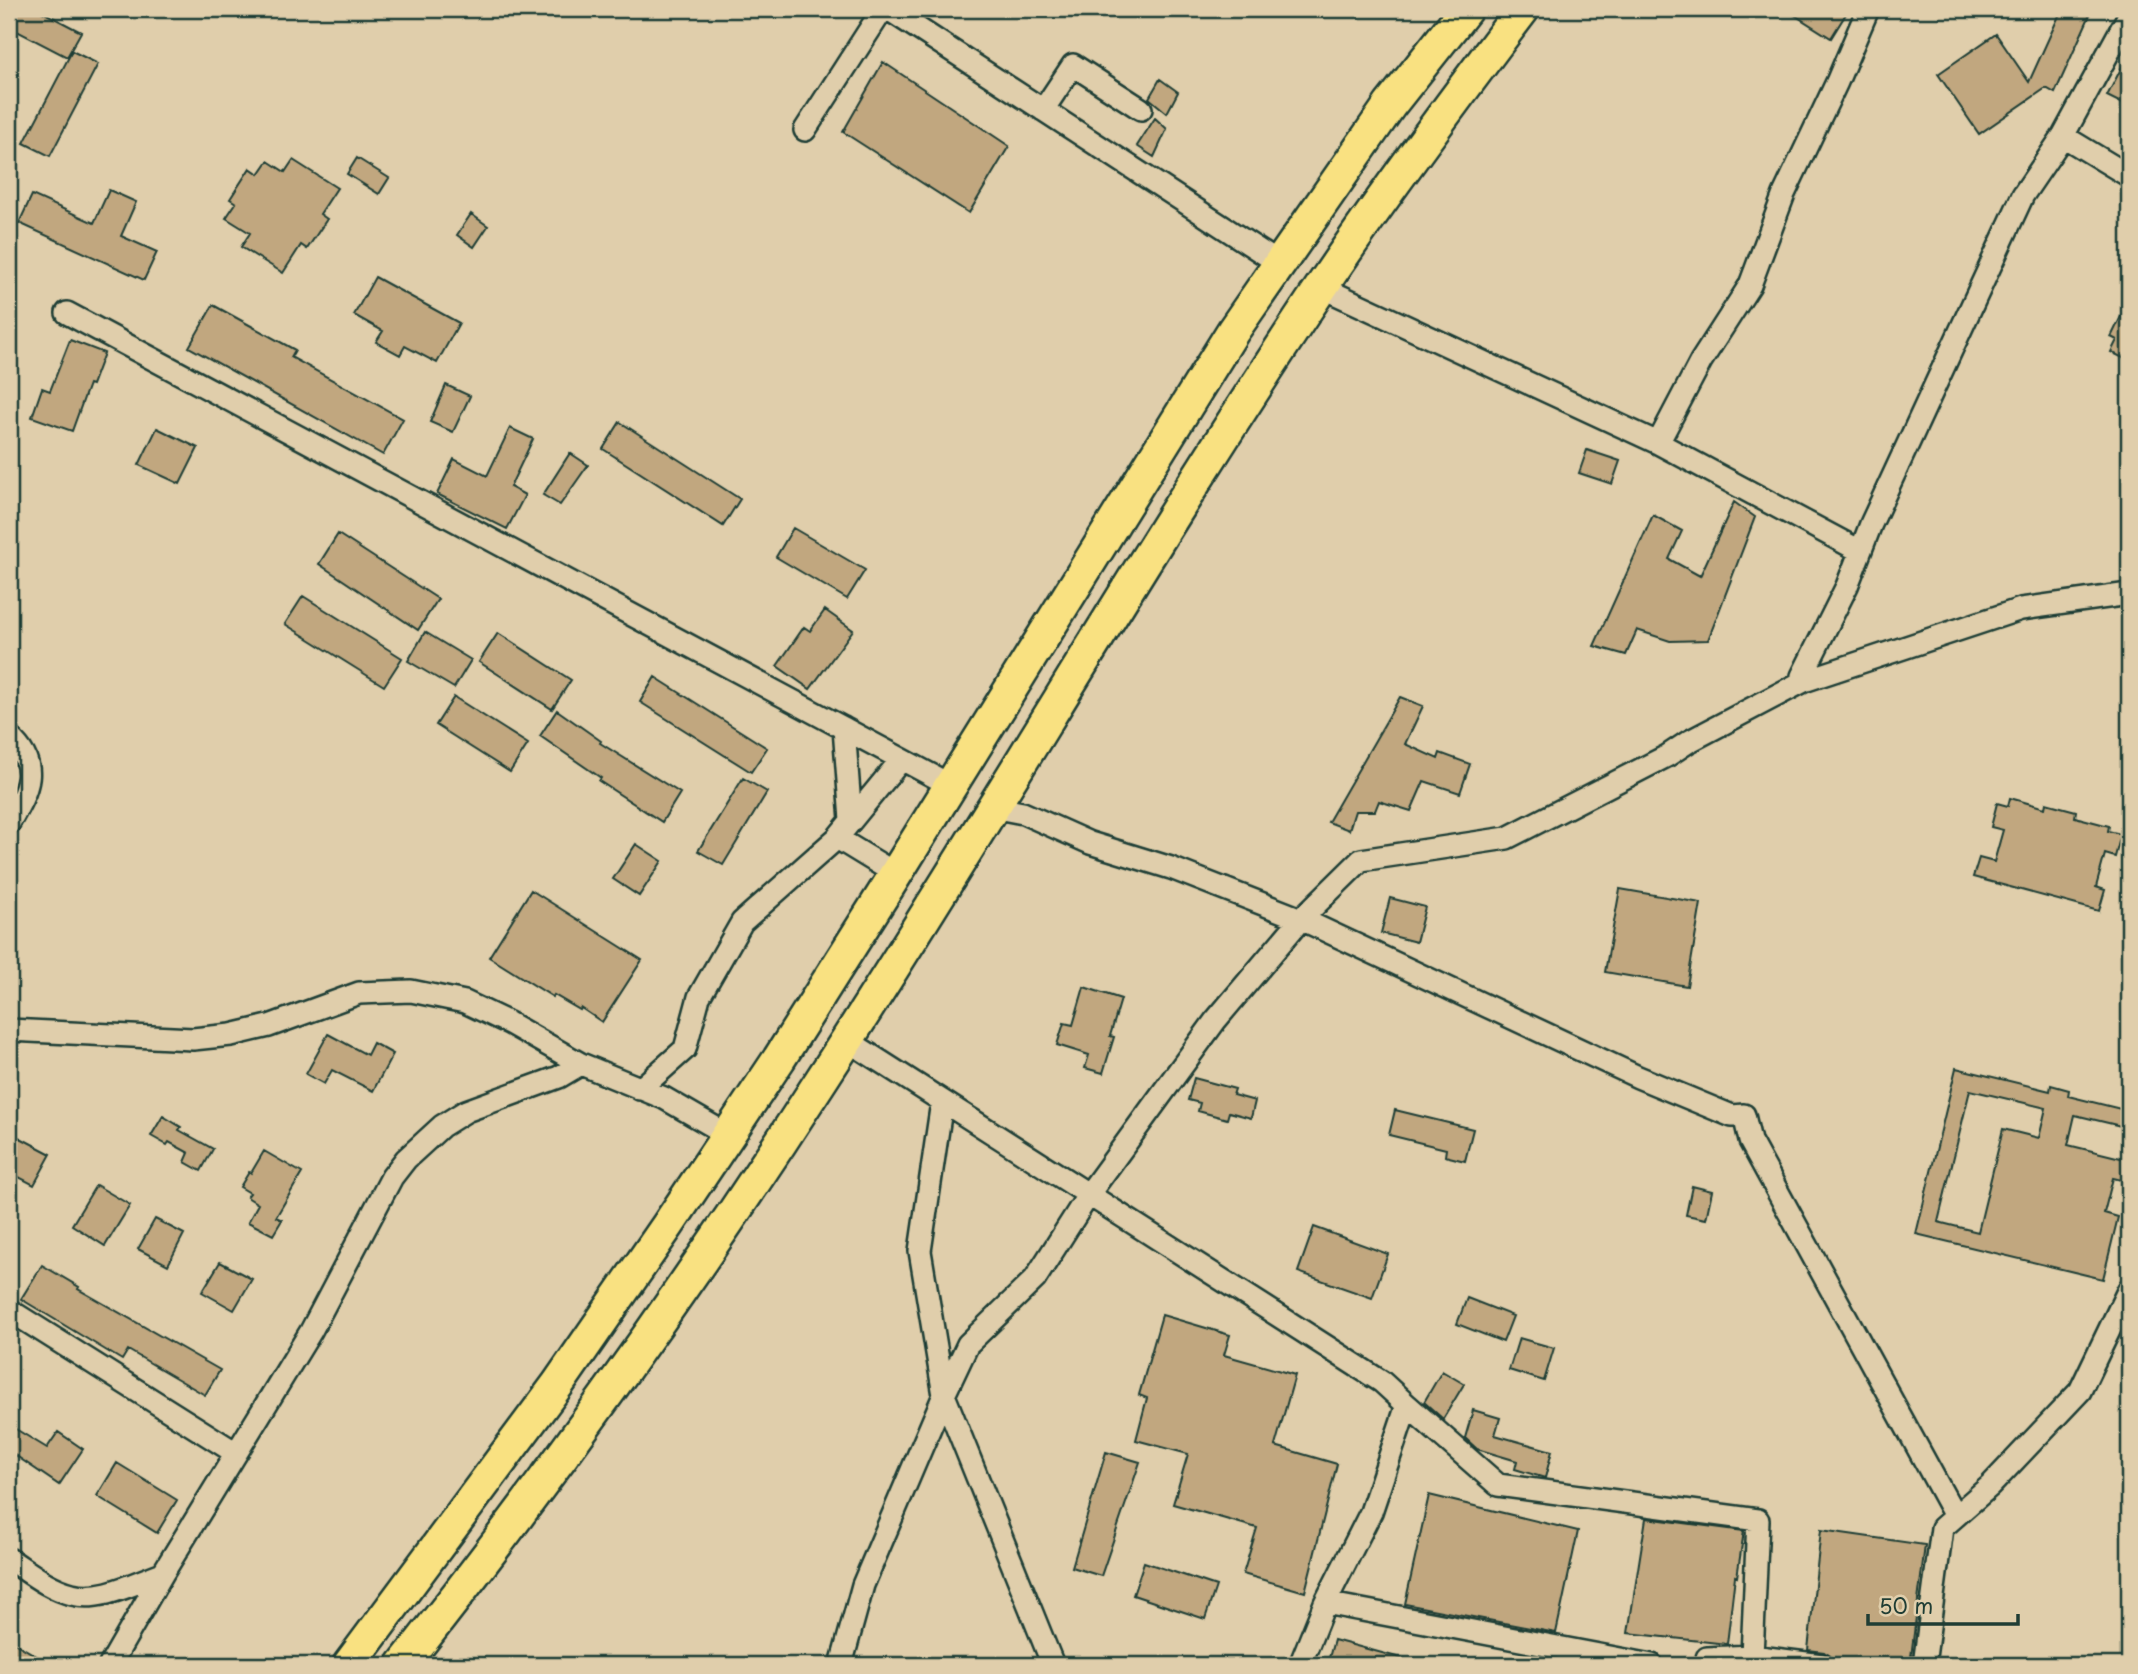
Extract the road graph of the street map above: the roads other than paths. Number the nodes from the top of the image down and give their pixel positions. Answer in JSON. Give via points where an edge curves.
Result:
{"nodes":[{"id":1,"x":885,"y":9,"type":"edge"},
{"id":2,"x":1466,"y":9,"type":"edge"},
{"id":3,"x":1523,"y":9,"type":"edge"},
{"id":4,"x":1868,"y":9,"type":"edge"},
{"id":5,"x":2129,"y":15,"type":"edge"},
{"id":6,"x":1142,"y":109,"type":"dead end"},
{"id":7,"x":1043,"y":110,"type":"junction"},
{"id":8,"x":804,"y":130,"type":"dead end"},
{"id":9,"x":2063,"y":136,"type":"junction"},
{"id":10,"x":2129,"y":176,"type":"edge"},
{"id":11,"x":1280,"y":264,"type":"junction"},
{"id":12,"x":1321,"y":287,"type":"junction"},
{"id":13,"x":66,"y":313,"type":"dead end"},
{"id":14,"x":1233,"y":331,"type":"junction"},
{"id":15,"x":1275,"y":358,"type":"junction"},
{"id":16,"x":1658,"y":443,"type":"junction"},
{"id":17,"x":1860,"y":551,"type":"junction"},
{"id":18,"x":2129,"y":594,"type":"edge"},
{"id":19,"x":1804,"y":681,"type":"junction"},
{"id":20,"x":844,"y":729,"type":"junction"},
{"id":21,"x":9,"y":737,"type":"edge"},
{"id":22,"x":901,"y":760,"type":"junction"},
{"id":23,"x":950,"y":785,"type":"junction"},
{"id":24,"x":992,"y":807,"type":"junction"},
{"id":25,"x":851,"y":820,"type":"junction"},
{"id":26,"x":9,"y":823,"type":"edge"},
{"id":27,"x":837,"y":838,"type":"junction"},
{"id":28,"x":892,"y":879,"type":"junction"},
{"id":29,"x":929,"y":909,"type":"junction"},
{"id":30,"x":1301,"y":919,"type":"junction"},
{"id":31,"x":9,"y":1030,"type":"edge"},
{"id":32,"x":846,"y":1040,"type":"junction"},
{"id":33,"x":581,"y":1063,"type":"junction"},
{"id":34,"x":640,"y":1089,"type":"junction"},
{"id":35,"x":942,"y":1102,"type":"junction"},
{"id":36,"x":728,"y":1135,"type":"junction"},
{"id":37,"x":1088,"y":1196,"type":"junction"},
{"id":38,"x":2129,"y":1289,"type":"edge"},
{"id":39,"x":9,"y":1310,"type":"edge"},
{"id":40,"x":944,"y":1395,"type":"junction"},
{"id":41,"x":1408,"y":1405,"type":"junction"},
{"id":42,"x":236,"y":1453,"type":"junction"},
{"id":43,"x":1955,"y":1516,"type":"junction"},
{"id":44,"x":9,"y":1559,"type":"edge"},
{"id":45,"x":163,"y":1573,"type":"junction"},
{"id":46,"x":1325,"y":1603,"type":"junction"},
{"id":47,"x":1752,"y":1656,"type":"junction"},
{"id":48,"x":110,"y":1665,"type":"edge"},
{"id":49,"x":349,"y":1665,"type":"edge"},
{"id":50,"x":403,"y":1665,"type":"edge"},
{"id":51,"x":841,"y":1665,"type":"edge"},
{"id":52,"x":1053,"y":1665,"type":"edge"},
{"id":53,"x":1300,"y":1665,"type":"edge"},
{"id":54,"x":1653,"y":1665,"type":"edge"},
{"id":55,"x":1705,"y":1665,"type":"edge"},
{"id":56,"x":1822,"y":1665,"type":"edge"},
{"id":57,"x":1924,"y":1665,"type":"edge"}],
"edges":[{"from":1,"to":7,"type":"street"},
{"from":1,"to":8,"type":"street"},
{"from":2,"to":11,"type":"highway","via":[[1390,105]]},
{"from":3,"to":12,"type":"highway"},
{"from":4,"to":16,"type":"street","via":[[1784,194],[1750,285],[1701,361]]},
{"from":5,"to":9,"type":"street"},
{"from":6,"to":7,"type":"street","via":[[1073,65]]},
{"from":7,"to":11,"type":"street"},
{"from":9,"to":10,"type":"street"},
{"from":9,"to":17,"type":"street","via":[[2023,195]]},
{"from":11,"to":14,"type":"highway"},
{"from":12,"to":15,"type":"highway"},
{"from":12,"to":16,"type":"street"},
{"from":13,"to":20,"type":"street"},
{"from":14,"to":15,"type":"highway"},
{"from":14,"to":23,"type":"highway"},
{"from":15,"to":24,"type":"highway"},
{"from":16,"to":17,"type":"street"},
{"from":17,"to":19,"type":"street","via":[[1802,676]]},
{"from":18,"to":19,"type":"street","via":[[2021,609]]},
{"from":19,"to":30,"type":"street","via":[[1507,838],[1361,860]]},
{"from":20,"to":22,"type":"street"},
{"from":20,"to":25,"type":"street"},
{"from":21,"to":26,"type":"street","via":[[22,748],[29,781]]},
{"from":22,"to":23,"type":"street"},
{"from":22,"to":25,"type":"street"},
{"from":23,"to":28,"type":"highway"},
{"from":24,"to":29,"type":"highway"},
{"from":24,"to":30,"type":"street","via":[[1023,813],[1090,843],[1171,868]]},
{"from":25,"to":27,"type":"street"},
{"from":27,"to":28,"type":"street"},
{"from":27,"to":34,"type":"street","via":[[742,922],[699,998],[685,1049]]},
{"from":28,"to":29,"type":"highway"},
{"from":28,"to":36,"type":"highway"},
{"from":29,"to":32,"type":"highway"},
{"from":30,"to":37,"type":"street","via":[[1216,1021]]},
{"from":30,"to":43,"type":"street","via":[[1638,1077],[1732,1116],[1744,1115],[1750,1141]]},
{"from":31,"to":33,"type":"street","via":[[193,1039],[269,1026],[359,992],[411,991],[465,1002]]},
{"from":32,"to":35,"type":"street"},
{"from":32,"to":50,"type":"highway","via":[[596,1412]]},
{"from":33,"to":34,"type":"street"},
{"from":33,"to":42,"type":"street","via":[[559,1077],[466,1111],[406,1159],[383,1190],[311,1331]]},
{"from":34,"to":36,"type":"street"},
{"from":35,"to":37,"type":"street"},
{"from":35,"to":40,"type":"street","via":[[920,1251]]},
{"from":36,"to":49,"type":"highway","via":[[558,1384]]},
{"from":37,"to":40,"type":"street","via":[[1035,1279],[968,1345]]},
{"from":37,"to":41,"type":"street","via":[[1382,1382]]},
{"from":38,"to":43,"type":"street","via":[[2080,1391],[1990,1486]]},
{"from":39,"to":42,"type":"street"},
{"from":40,"to":51,"type":"street","via":[[863,1584]]},
{"from":40,"to":52,"type":"street"},
{"from":41,"to":46,"type":"street","via":[[1371,1512]]},
{"from":41,"to":47,"type":"street","via":[[1498,1485],[1758,1520]]},
{"from":42,"to":45,"type":"street"},
{"from":43,"to":57,"type":"street","via":[[1942,1528]]},
{"from":44,"to":45,"type":"street","via":[[48,1585],[75,1595],[102,1594]]},
{"from":45,"to":48,"type":"street"},
{"from":46,"to":53,"type":"street"},
{"from":46,"to":54,"type":"street"},
{"from":47,"to":55,"type":"street","via":[[1707,1658]]},
{"from":47,"to":56,"type":"street"}]}
